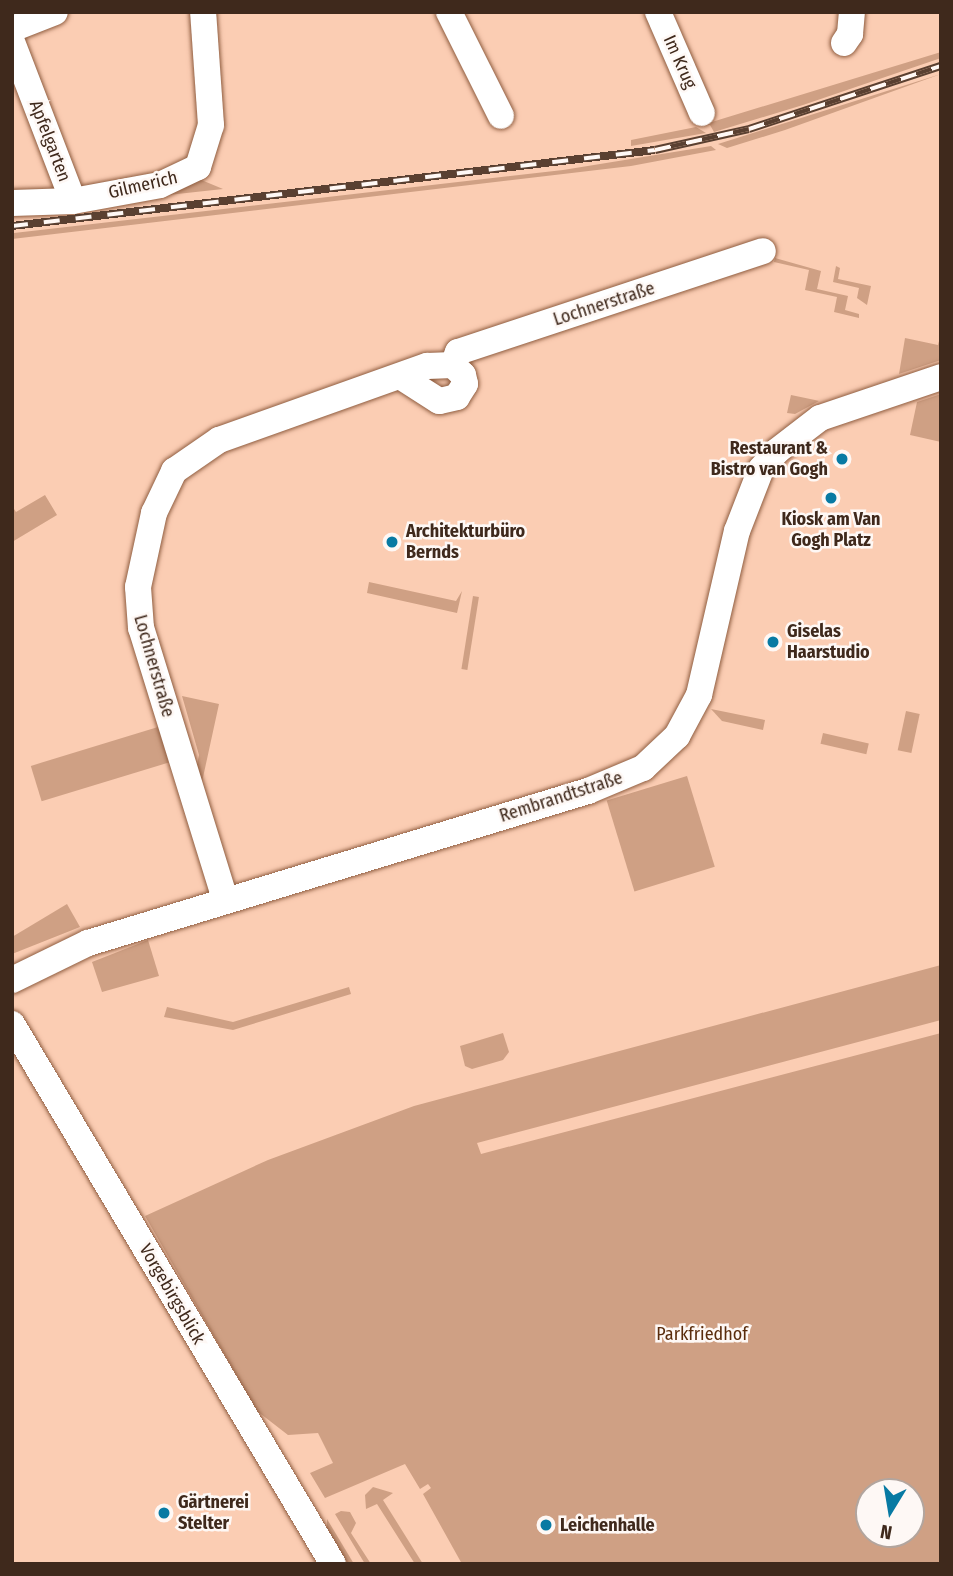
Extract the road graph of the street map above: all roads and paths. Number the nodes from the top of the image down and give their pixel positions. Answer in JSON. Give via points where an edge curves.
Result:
{"nodes":[{"id":1,"x":55,"y":12,"type":"edge"},
{"id":2,"x":203,"y":12,"type":"edge"},
{"id":3,"x":449,"y":12,"type":"edge"},
{"id":4,"x":657,"y":12,"type":"edge"},
{"id":5,"x":852,"y":12,"type":"edge"},
{"id":6,"x":12,"y":29,"type":"edge"},
{"id":7,"x":12,"y":42,"type":"edge"},
{"id":8,"x":844,"y":43,"type":"dead end"},
{"id":9,"x":702,"y":113,"type":"dead end"},
{"id":10,"x":501,"y":116,"type":"dead end"},
{"id":11,"x":74,"y":201,"type":"junction"},
{"id":12,"x":12,"y":203,"type":"edge"},
{"id":13,"x":763,"y":251,"type":"dead end"},
{"id":14,"x":453,"y":365,"type":"junction"},
{"id":15,"x":941,"y":377,"type":"edge"},
{"id":16,"x":403,"y":378,"type":"junction"},
{"id":17,"x":225,"y":899,"type":"junction"},
{"id":18,"x":12,"y":981,"type":"edge"},
{"id":19,"x":12,"y":1024,"type":"edge"},
{"id":20,"x":333,"y":1564,"type":"edge"}],
"edges":[{"from":1,"to":6,"type":"street"},
{"from":2,"to":11,"type":"street","name":"Gilmerich","via":[[212,125],[198,167],[160,185]]},
{"from":3,"to":10,"type":"street"},
{"from":4,"to":9,"type":"street","name":"Im Krug"},
{"from":5,"to":8,"type":"street","via":[[850,34]]},
{"from":7,"to":11,"type":"street","name":"Apfelgarten"},
{"from":11,"to":12,"type":"street","name":"Gilmerich"},
{"from":13,"to":14,"type":"street","name":"Lochnerstraße","via":[[458,352]]},
{"from":14,"to":16,"type":"street","name":"Lochnerstraße","via":[[427,366]]},
{"from":14,"to":16,"type":"street","via":[[465,384],[460,395],[447,402],[426,396]]},
{"from":15,"to":17,"type":"street","name":"Rembrandtstraße","via":[[820,418],[776,451],[761,469],[737,531],[699,695],[677,736],[643,768],[588,792]]},
{"from":16,"to":17,"type":"street","name":"Lochnerstraße","via":[[219,440],[174,471],[154,513],[138,587],[141,628]]},
{"from":17,"to":18,"type":"street","name":"Rembrandtstraße","via":[[88,943]]},
{"from":19,"to":20,"type":"street","name":"Vorgebirgsblick"}]}
